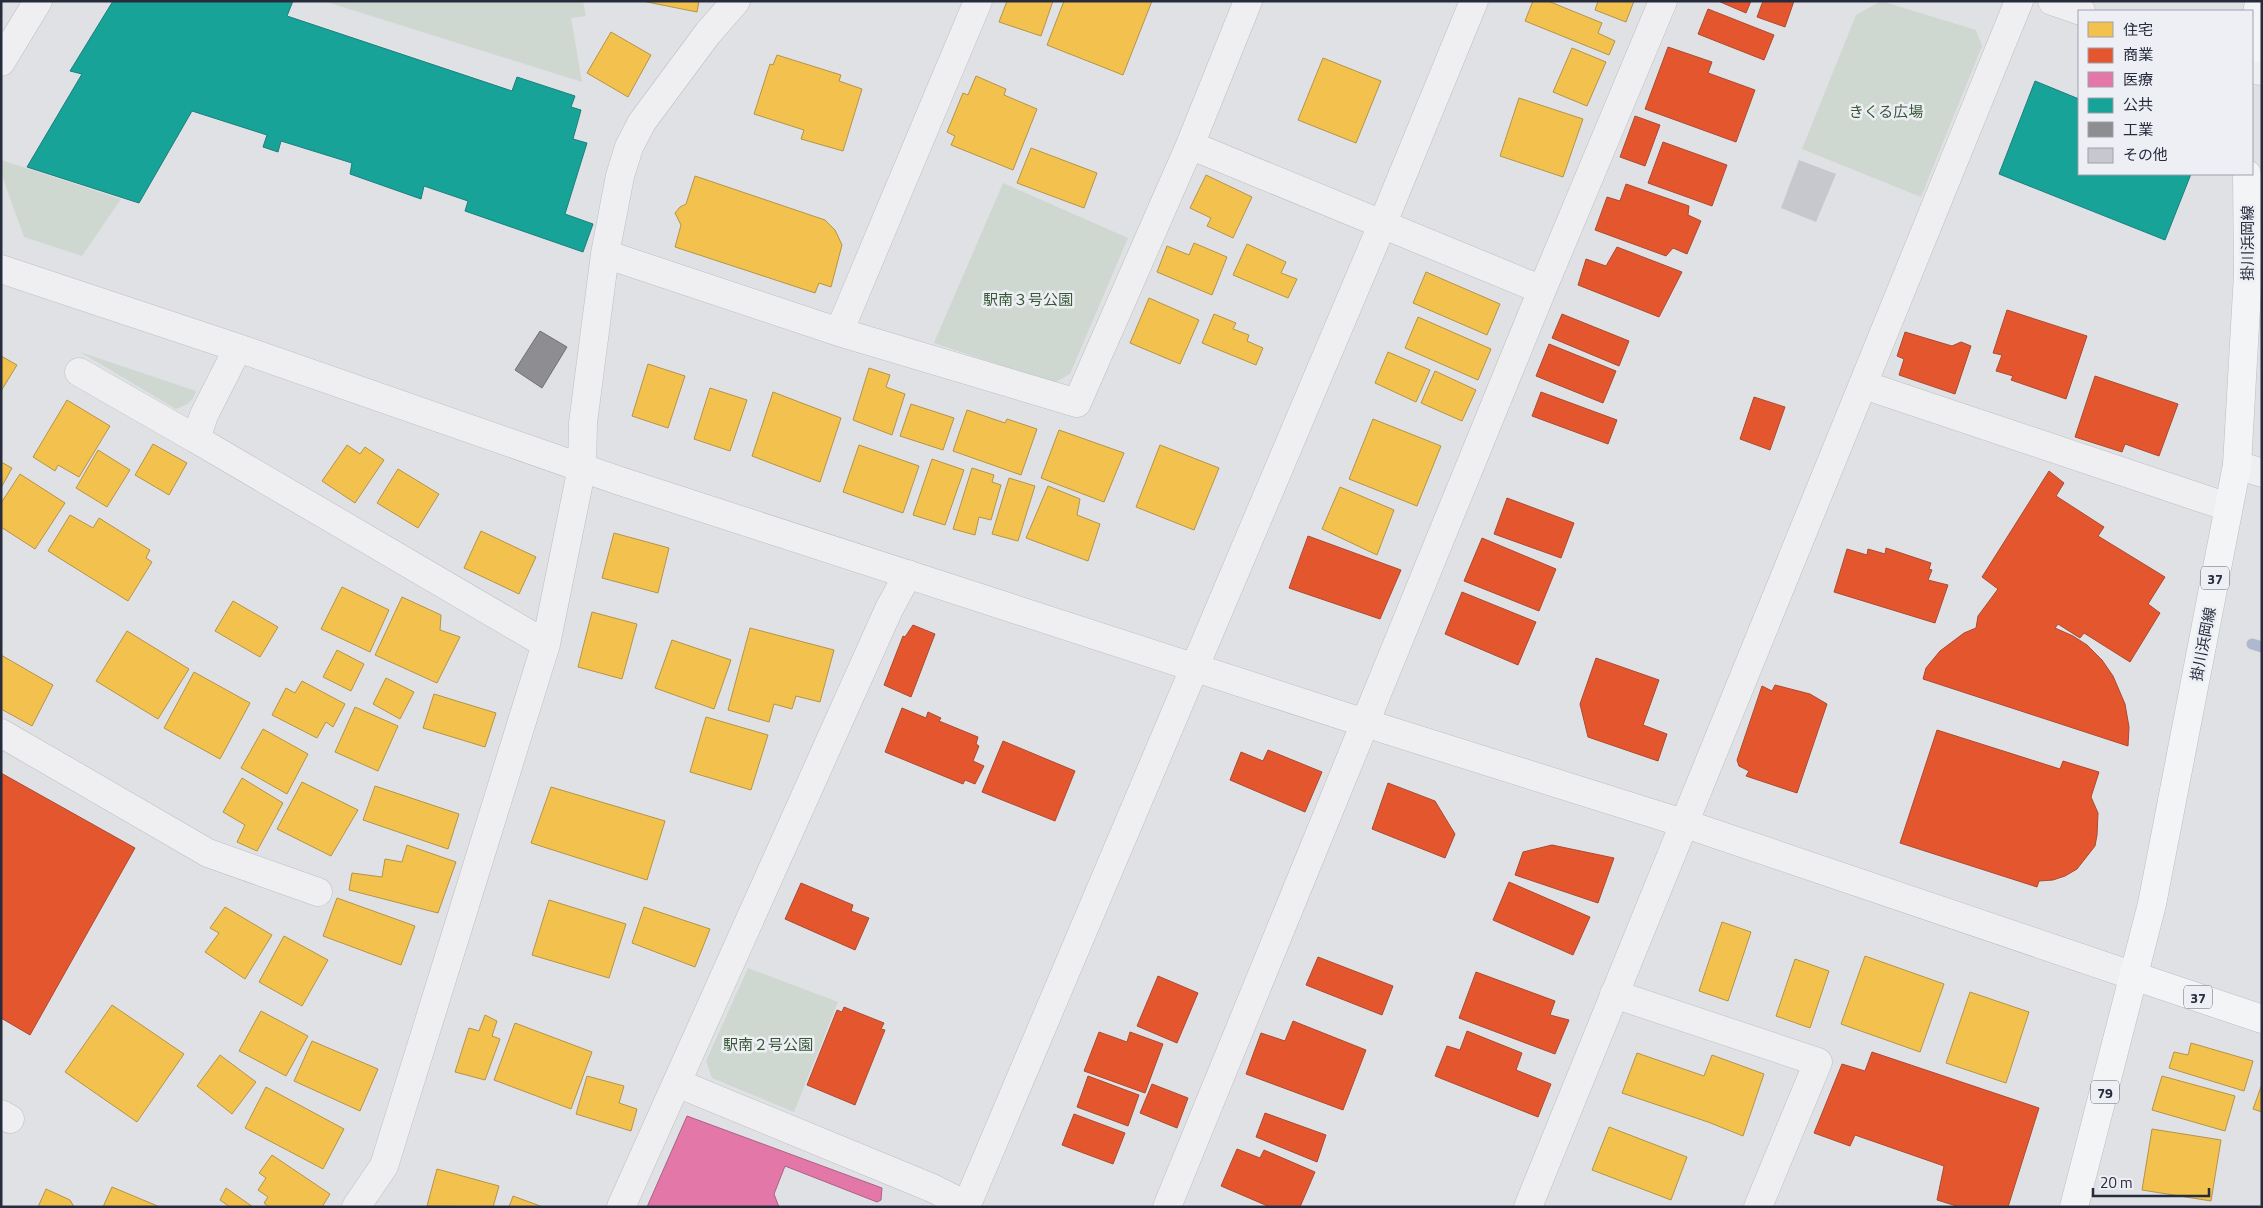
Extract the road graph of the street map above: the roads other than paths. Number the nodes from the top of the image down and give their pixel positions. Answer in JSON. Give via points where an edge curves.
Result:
{"nodes":[{"id":1,"x":38,"y":1,"type":"edge"},
{"id":2,"x":736,"y":1,"type":"edge"},
{"id":3,"x":978,"y":1,"type":"edge"},
{"id":4,"x":1248,"y":1,"type":"edge"},
{"id":5,"x":1474,"y":1,"type":"edge"},
{"id":6,"x":1663,"y":1,"type":"edge"},
{"id":7,"x":2019,"y":1,"type":"edge"},
{"id":8,"x":2052,"y":1,"type":"edge"},
{"id":9,"x":2259,"y":1,"type":"edge"},
{"id":10,"x":2078,"y":10,"type":"edge"},
{"id":11,"x":2253,"y":42,"type":"edge"},
{"id":12,"x":1,"y":62,"type":"edge"},
{"id":13,"x":1190,"y":145,"type":"junction"},
{"id":14,"x":2247,"y":175,"type":"edge"},
{"id":15,"x":1382,"y":225,"type":"junction"},
{"id":16,"x":605,"y":254,"type":"junction"},
{"id":17,"x":1,"y":269,"type":"edge"},
{"id":18,"x":1542,"y":290,"type":"junction"},
{"id":19,"x":839,"y":332,"type":"junction"},
{"id":20,"x":238,"y":348,"type":"junction"},
{"id":21,"x":79,"y":372,"type":"dead end"},
{"id":22,"x":1864,"y":385,"type":"junction"},
{"id":23,"x":196,"y":439,"type":"junction"},
{"id":24,"x":582,"y":467,"type":"junction"},
{"id":25,"x":2249,"y":469,"type":"edge"},
{"id":26,"x":2228,"y":507,"type":"junction"},
{"id":27,"x":908,"y":574,"type":"junction"},
{"id":28,"x":546,"y":644,"type":"junction"},
{"id":29,"x":1194,"y":666,"type":"junction"},
{"id":30,"x":1365,"y":723,"type":"junction"},
{"id":31,"x":1,"y":733,"type":"edge"},
{"id":32,"x":1682,"y":823,"type":"junction"},
{"id":33,"x":318,"y":892,"type":"dead end"},
{"id":34,"x":2134,"y":976,"type":"junction"},
{"id":35,"x":1614,"y":994,"type":"junction"},
{"id":36,"x":2262,"y":1019,"type":"edge"},
{"id":37,"x":677,"y":1083,"type":"junction"},
{"id":38,"x":966,"y":1206,"type":"edge"},
{"id":39,"x":2081,"y":1206,"type":"edge"},
{"id":40,"x":356,"y":1207,"type":"edge"},
{"id":41,"x":620,"y":1207,"type":"edge"},
{"id":42,"x":1166,"y":1207,"type":"edge"},
{"id":43,"x":1528,"y":1207,"type":"edge"},
{"id":44,"x":1758,"y":1207,"type":"edge"}],
"edges":[{"from":1,"to":12,"type":"street"},
{"from":2,"to":16,"type":"street","via":[[708,32],[642,122],[629,147]]},
{"from":3,"to":19,"type":"street"},
{"from":4,"to":13,"type":"street"},
{"from":5,"to":15,"type":"street"},
{"from":6,"to":18,"type":"street"},
{"from":7,"to":22,"type":"street"},
{"from":8,"to":10,"type":"street"},
{"from":9,"to":11,"type":"main road"},
{"from":13,"to":15,"type":"street"},
{"from":13,"to":19,"type":"street","via":[[1077,403]]},
{"from":14,"to":25,"type":"main road","name":"掛川浜岡線","number":"37"},
{"from":15,"to":18,"type":"street"},
{"from":15,"to":29,"type":"street"},
{"from":16,"to":19,"type":"street"},
{"from":16,"to":24,"type":"street","via":[[583,423]]},
{"from":17,"to":20,"type":"street"},
{"from":18,"to":30,"type":"street"},
{"from":20,"to":23,"type":"street","via":[[204,415]]},
{"from":20,"to":24,"type":"street"},
{"from":21,"to":23,"type":"street"},
{"from":22,"to":26,"type":"street"},
{"from":22,"to":32,"type":"street"},
{"from":23,"to":28,"type":"street"},
{"from":24,"to":27,"type":"street"},
{"from":24,"to":28,"type":"street"},
{"from":25,"to":26,"type":"main road","name":"掛川浜岡線","number":"37"},
{"from":26,"to":34,"type":"main road","name":"掛川浜岡線","number":"37","via":[[2176,792]]},
{"from":27,"to":29,"type":"street"},
{"from":27,"to":37,"type":"street","via":[[889,609]]},
{"from":28,"to":40,"type":"street","via":[[384,1166]]},
{"from":29,"to":30,"type":"street"},
{"from":29,"to":38,"type":"street"},
{"from":30,"to":32,"type":"street"},
{"from":30,"to":42,"type":"street"},
{"from":31,"to":33,"type":"street","via":[[208,853]]},
{"from":32,"to":34,"type":"street"},
{"from":32,"to":35,"type":"street"},
{"from":34,"to":36,"type":"main road","number":"37"},
{"from":34,"to":39,"type":"main road","number":"79"},
{"from":35,"to":43,"type":"street"},
{"from":35,"to":44,"type":"street","via":[[1818,1062]]},
{"from":37,"to":38,"type":"street","via":[[932,1188]]},
{"from":37,"to":41,"type":"street"}]}
